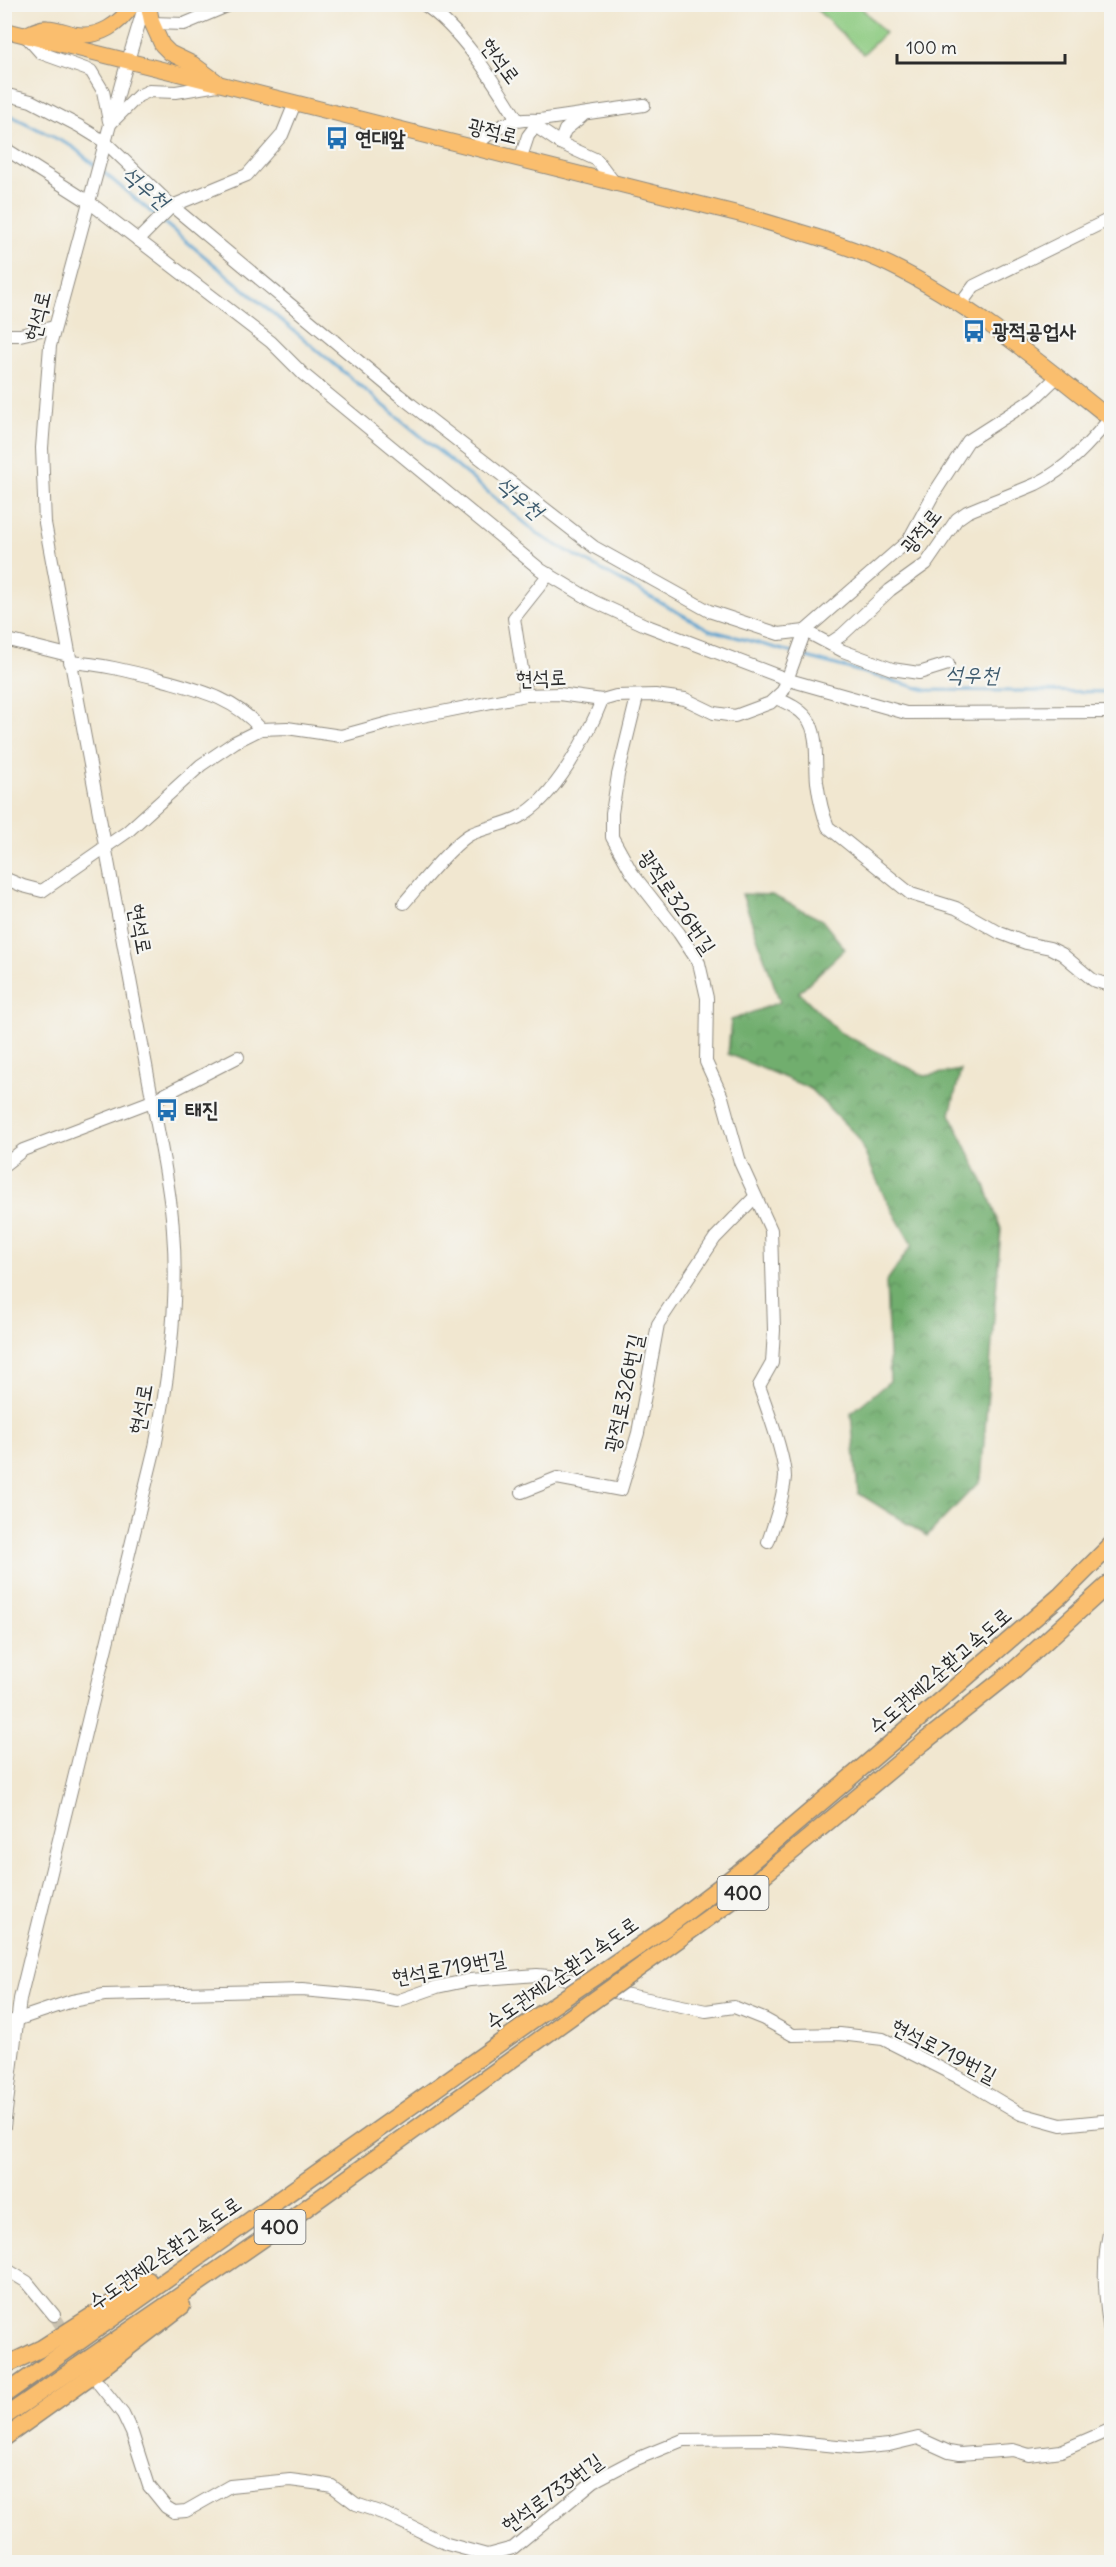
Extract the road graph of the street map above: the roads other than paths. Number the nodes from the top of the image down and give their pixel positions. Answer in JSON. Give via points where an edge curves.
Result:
{"nodes":[{"id":1,"x":133,"y":4,"type":"edge"},
{"id":2,"x":147,"y":4,"type":"edge"},
{"id":3,"x":232,"y":4,"type":"edge"},
{"id":4,"x":423,"y":4,"type":"edge"},
{"id":5,"x":152,"y":23,"type":"junction"},
{"id":6,"x":4,"y":30,"type":"edge"},
{"id":7,"x":26,"y":35,"type":"junction"},
{"id":8,"x":128,"y":61,"type":"junction"},
{"id":9,"x":221,"y":84,"type":"junction"},
{"id":10,"x":4,"y":94,"type":"edge"},
{"id":11,"x":295,"y":104,"type":"junction"},
{"id":12,"x":644,"y":105,"type":"dead end"},
{"id":13,"x":582,"y":116,"type":"junction"},
{"id":14,"x":517,"y":119,"type":"junction"},
{"id":15,"x":538,"y":123,"type":"junction"},
{"id":16,"x":110,"y":124,"type":"junction"},
{"id":17,"x":105,"y":142,"type":"junction"},
{"id":18,"x":560,"y":143,"type":"junction"},
{"id":19,"x":4,"y":148,"type":"edge"},
{"id":20,"x":474,"y":148,"type":"junction"},
{"id":21,"x":520,"y":160,"type":"junction"},
{"id":22,"x":616,"y":185,"type":"junction"},
{"id":23,"x":90,"y":199,"type":"junction"},
{"id":24,"x":172,"y":206,"type":"junction"},
{"id":25,"x":1112,"y":218,"type":"edge"},
{"id":26,"x":138,"y":240,"type":"junction"},
{"id":27,"x":960,"y":305,"type":"junction"},
{"id":28,"x":54,"y":327,"type":"junction"},
{"id":29,"x":4,"y":335,"type":"edge"},
{"id":30,"x":1061,"y":380,"type":"junction"},
{"id":31,"x":1109,"y":417,"type":"edge"},
{"id":32,"x":549,"y":574,"type":"junction"},
{"id":33,"x":803,"y":635,"type":"junction"},
{"id":34,"x":4,"y":639,"type":"edge"},
{"id":35,"x":830,"y":643,"type":"junction"},
{"id":36,"x":69,"y":659,"type":"junction"},
{"id":37,"x":948,"y":664,"type":"dead end"},
{"id":38,"x":789,"y":680,"type":"junction"},
{"id":39,"x":526,"y":694,"type":"junction"},
{"id":40,"x":637,"y":697,"type":"junction"},
{"id":41,"x":776,"y":698,"type":"junction"},
{"id":42,"x":602,"y":700,"type":"junction"},
{"id":43,"x":1112,"y":712,"type":"edge"},
{"id":44,"x":261,"y":729,"type":"junction"},
{"id":45,"x":105,"y":846,"type":"junction"},
{"id":46,"x":4,"y":878,"type":"edge"},
{"id":47,"x":404,"y":903,"type":"dead end"},
{"id":48,"x":1112,"y":986,"type":"edge"},
{"id":49,"x":238,"y":1057,"type":"dead end"},
{"id":50,"x":152,"y":1101,"type":"junction"},
{"id":51,"x":4,"y":1165,"type":"edge"},
{"id":52,"x":755,"y":1197,"type":"junction"},
{"id":53,"x":522,"y":1492,"type":"dead end"},
{"id":54,"x":768,"y":1542,"type":"dead end"},
{"id":55,"x":1112,"y":1544,"type":"edge"},
{"id":56,"x":1112,"y":1581,"type":"edge"},
{"id":57,"x":10,"y":2022,"type":"edge"},
{"id":58,"x":1112,"y":2120,"type":"edge"},
{"id":59,"x":382,"y":2126,"type":"junction"},
{"id":60,"x":4,"y":2127,"type":"edge"},
{"id":61,"x":1112,"y":2222,"type":"edge"},
{"id":62,"x":280,"y":2227,"type":"junction"},
{"id":63,"x":4,"y":2268,"type":"edge"},
{"id":64,"x":54,"y":2315,"type":"tunnel mouth"},
{"id":65,"x":1112,"y":2343,"type":"edge"},
{"id":66,"x":4,"y":2366,"type":"edge"},
{"id":67,"x":99,"y":2384,"type":"dead end"},
{"id":68,"x":4,"y":2395,"type":"edge"},
{"id":69,"x":4,"y":2417,"type":"edge"},
{"id":70,"x":1112,"y":2429,"type":"edge"},
{"id":71,"x":5,"y":2437,"type":"edge"}],
"edges":[{"from":1,"to":7,"type":"main road","via":[[124,18],[98,33],[78,35],[45,27]]},
{"from":2,"to":5,"type":"main road"},
{"from":2,"to":8,"type":"street"},
{"from":3,"to":5,"type":"street","via":[[184,24]]},
{"from":4,"to":14,"type":"street","name":"현석로","via":[[440,15],[492,80]]},
{"from":5,"to":9,"type":"main road","via":[[162,45]]},
{"from":6,"to":7,"type":"main road","name":"광적로"},
{"from":7,"to":8,"type":"main road","name":"광적로"},
{"from":7,"to":16,"type":"street","via":[[41,52],[91,71],[103,91]]},
{"from":8,"to":9,"type":"main road","name":"광적로"},
{"from":8,"to":16,"type":"street"},
{"from":9,"to":11,"type":"main road","name":"광적로"},
{"from":9,"to":16,"type":"street","via":[[176,92],[149,91],[138,96]]},
{"from":10,"to":17,"type":"street","via":[[31,101]]},
{"from":11,"to":20,"type":"main road","name":"광적로"},
{"from":11,"to":24,"type":"street","via":[[282,135],[247,175]]},
{"from":12,"to":13,"type":"street"},
{"from":13,"to":15,"type":"street"},
{"from":13,"to":18,"type":"street","via":[[565,130]]},
{"from":14,"to":15,"type":"street"},
{"from":14,"to":20,"type":"street","via":[[489,133]]},
{"from":15,"to":18,"type":"street"},
{"from":15,"to":21,"type":"street","via":[[528,136]]},
{"from":16,"to":17,"type":"street"},
{"from":17,"to":23,"type":"street","name":"현석로"},
{"from":17,"to":24,"type":"street"},
{"from":18,"to":22,"type":"street","via":[[597,160]]},
{"from":19,"to":23,"type":"street"},
{"from":20,"to":21,"type":"main road","name":"광적로"},
{"from":21,"to":22,"type":"main road","name":"광적로"},
{"from":22,"to":27,"type":"main road","name":"광적로","via":[[747,216],[863,253]]},
{"from":23,"to":26,"type":"street"},
{"from":23,"to":28,"type":"street","name":"현석로"},
{"from":24,"to":26,"type":"street"},
{"from":24,"to":33,"type":"street","via":[[399,395],[594,547],[709,611],[779,634]]},
{"from":25,"to":27,"type":"street","via":[[974,286]]},
{"from":26,"to":32,"type":"street","via":[[271,342],[303,374]]},
{"from":27,"to":30,"type":"main road","name":"광적로"},
{"from":28,"to":29,"type":"street"},
{"from":28,"to":36,"type":"street","name":"현석로","via":[[47,369],[42,479],[45,523]]},
{"from":30,"to":31,"type":"main road","name":"광적로"},
{"from":30,"to":33,"type":"street","via":[[968,441],[908,541]]},
{"from":31,"to":35,"type":"street","name":"광적로","via":[[1065,466],[1038,483],[957,519],[926,564]]},
{"from":32,"to":38,"type":"street","via":[[593,601],[645,625]]},
{"from":32,"to":39,"type":"street","via":[[514,618]]},
{"from":33,"to":35,"type":"street"},
{"from":33,"to":38,"type":"street"},
{"from":34,"to":36,"type":"street"},
{"from":35,"to":37,"type":"street","via":[[892,669],[919,673]]},
{"from":36,"to":44,"type":"street","via":[[202,690],[234,705]]},
{"from":36,"to":45,"type":"street","name":"현석로"},
{"from":38,"to":41,"type":"street"},
{"from":38,"to":43,"type":"street","via":[[906,712]]},
{"from":39,"to":42,"type":"street","name":"현석로"},
{"from":39,"to":44,"type":"street","name":"현석로","via":[[341,736],[287,728]]},
{"from":40,"to":41,"type":"street","via":[[686,699],[714,713],[735,716]]},
{"from":40,"to":42,"type":"street"},
{"from":40,"to":52,"type":"street","name":"광적로326번길","via":[[618,775],[612,837],[632,873],[699,963],[707,998],[706,1062],[722,1097],[740,1162]]},
{"from":41,"to":48,"type":"street","via":[[809,719],[822,813],[828,827],[911,894],[956,908],[1026,944],[1050,948],[1093,980]]},
{"from":42,"to":47,"type":"street","via":[[581,747],[537,806],[470,835]]},
{"from":44,"to":45,"type":"street","via":[[201,765],[127,832]]},
{"from":45,"to":46,"type":"street","via":[[42,891]]},
{"from":45,"to":50,"type":"street","name":"현석로"},
{"from":49,"to":50,"type":"street"},
{"from":50,"to":51,"type":"street","via":[[23,1150]]},
{"from":50,"to":57,"type":"street","name":"현석로","via":[[173,1231],[166,1389],[21,2000]]},
{"from":52,"to":53,"type":"street","name":"광적로326번길","via":[[716,1238],[658,1324],[638,1433],[621,1490],[557,1478]]},
{"from":52,"to":54,"type":"street","name":"광적로326번길","via":[[771,1230],[774,1330],[772,1363],[759,1386],[785,1476]]},
{"from":55,"to":59,"type":"highway","name":"수도권제2순환고속도로","number":"400","bridge":true,"via":[[1061,1595],[738,1873]]},
{"from":56,"to":62,"type":"highway","name":"수도권제2순환고속도로","number":"400","bridge":true,"via":[[1013,1671],[740,1895]]},
{"from":57,"to":58,"type":"street","name":"현석로719번길","via":[[72,2001],[104,1995],[302,1990],[397,2001],[470,1980],[560,1977],[705,2012],[734,2007],[793,2035],[840,2034],[883,2039],[1022,2114],[1061,2125]]},
{"from":57,"to":60,"type":"street"},
{"from":59,"to":66,"type":"highway","via":[[92,2317]]},
{"from":59,"to":68,"type":"highway","name":"수도권제2순환고속도로","number":"400"},
{"from":61,"to":65,"type":"street","via":[[1107,2244],[1105,2302]]},
{"from":62,"to":69,"type":"highway","name":"수도권제2순환고속도로","number":"400"},
{"from":62,"to":71,"type":"highway","via":[[157,2326]]},
{"from":63,"to":64,"type":"street","via":[[27,2282]]},
{"from":67,"to":70,"type":"street","name":"현석로733번길","via":[[123,2414],[149,2486],[174,2512],[186,2511],[230,2486],[290,2480],[321,2484],[332,2486],[356,2504],[447,2544],[487,2554],[513,2548],[594,2481],[683,2440],[767,2439],[857,2448],[918,2439],[960,2454],[1013,2450],[1029,2455],[1061,2451]]}]}
